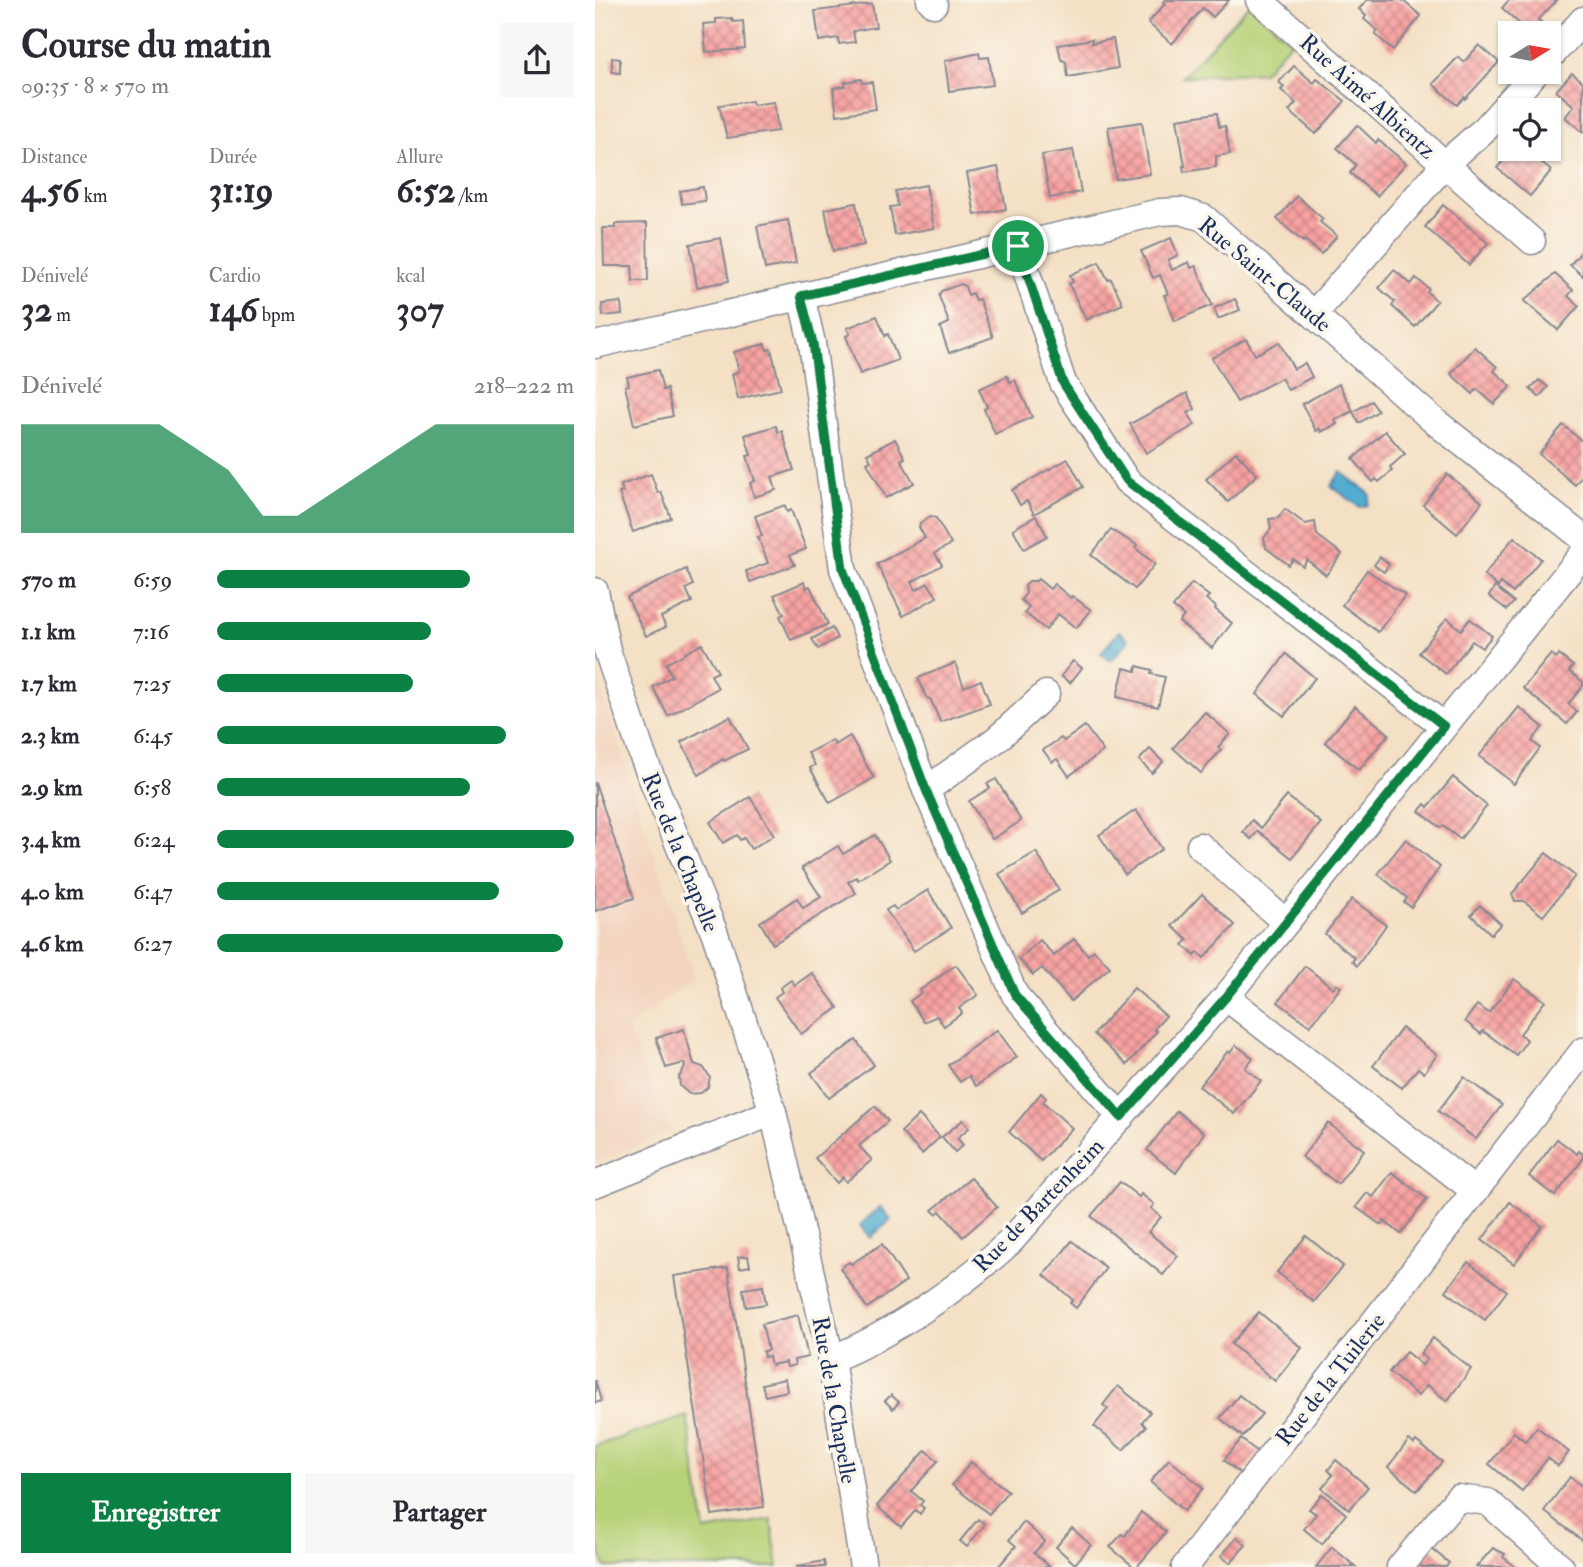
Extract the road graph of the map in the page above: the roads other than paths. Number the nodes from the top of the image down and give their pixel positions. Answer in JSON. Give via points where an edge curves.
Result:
{"nodes":[{"id":1,"x":1259,"y":0,"type":"edge"},
{"id":2,"x":1583,"y":20,"type":"edge"},
{"id":3,"x":1561,"y":45,"type":"edge"},
{"id":4,"x":1525,"y":84,"type":"edge"},
{"id":5,"x":1445,"y":164,"type":"junction"},
{"id":6,"x":1532,"y":241,"type":"dead end"},
{"id":7,"x":1018,"y":246,"type":"junction"},
{"id":8,"x":801,"y":296,"type":"junction"},
{"id":9,"x":1314,"y":314,"type":"junction"},
{"id":10,"x":595,"y":345,"type":"edge"},
{"id":11,"x":1583,"y":538,"type":"edge"},
{"id":12,"x":1583,"y":554,"type":"edge"},
{"id":13,"x":595,"y":591,"type":"edge"},
{"id":14,"x":1046,"y":694,"type":"dead end"},
{"id":15,"x":1444,"y":726,"type":"junction"},
{"id":16,"x":926,"y":790,"type":"junction"},
{"id":17,"x":1200,"y":846,"type":"dead end"},
{"id":18,"x":1285,"y":922,"type":"junction"},
{"id":19,"x":1226,"y":997,"type":"junction"},
{"id":20,"x":1583,"y":1051,"type":"edge"},
{"id":21,"x":773,"y":1112,"type":"junction"},
{"id":22,"x":1121,"y":1117,"type":"junction"},
{"id":23,"x":595,"y":1184,"type":"edge"},
{"id":24,"x":1475,"y":1192,"type":"junction"},
{"id":25,"x":831,"y":1359,"type":"junction"},
{"id":26,"x":863,"y":1567,"type":"edge"},
{"id":27,"x":1185,"y":1567,"type":"edge"},
{"id":28,"x":1400,"y":1567,"type":"edge"},
{"id":29,"x":1561,"y":1567,"type":"edge"}],
"edges":[{"from":1,"to":5,"type":"street","name":"Rue Aimé Albientz"},
{"from":2,"to":3,"type":"street"},
{"from":4,"to":5,"type":"street"},
{"from":5,"to":6,"type":"street","name":"Rue Aimé Albientz"},
{"from":5,"to":9,"type":"street"},
{"from":7,"to":8,"type":"street","name":"Rue Saint-Claude"},
{"from":7,"to":9,"type":"street","name":"Rue Saint-Claude","via":[[1181,211],[1204,218]]},
{"from":7,"to":15,"type":"street","via":[[1063,383],[1127,481]]},
{"from":8,"to":10,"type":"street","name":"Rue Saint-Claude"},
{"from":8,"to":16,"type":"street","via":[[813,343],[843,569]]},
{"from":9,"to":11,"type":"street","name":"Rue Saint-Claude","via":[[1433,420]]},
{"from":12,"to":15,"type":"street","name":"Rue de Bartenheim"},
{"from":13,"to":21,"type":"street","name":"Rue de la Chapelle","via":[[607,650],[642,754],[715,934]]},
{"from":14,"to":16,"type":"street","via":[[997,739]]},
{"from":15,"to":18,"type":"street","name":"Rue de Bartenheim"},
{"from":16,"to":22,"type":"street","via":[[1015,995]]},
{"from":17,"to":18,"type":"street"},
{"from":18,"to":19,"type":"street","name":"Rue de Bartenheim"},
{"from":19,"to":22,"type":"street","name":"Rue de Bartenheim"},
{"from":19,"to":24,"type":"street"},
{"from":20,"to":24,"type":"street","name":"Rue de la Tuilerie"},
{"from":21,"to":23,"type":"street"},
{"from":21,"to":25,"type":"street","name":"Rue de la Chapelle"},
{"from":22,"to":25,"type":"street","name":"Rue de Bartenheim","via":[[1010,1242],[975,1274],[865,1345]]},
{"from":24,"to":27,"type":"street","name":"Rue de la Tuilerie"},
{"from":25,"to":26,"type":"street","name":"Rue de la Chapelle"},
{"from":28,"to":29,"type":"street","via":[[1458,1498],[1488,1503]]}]}
